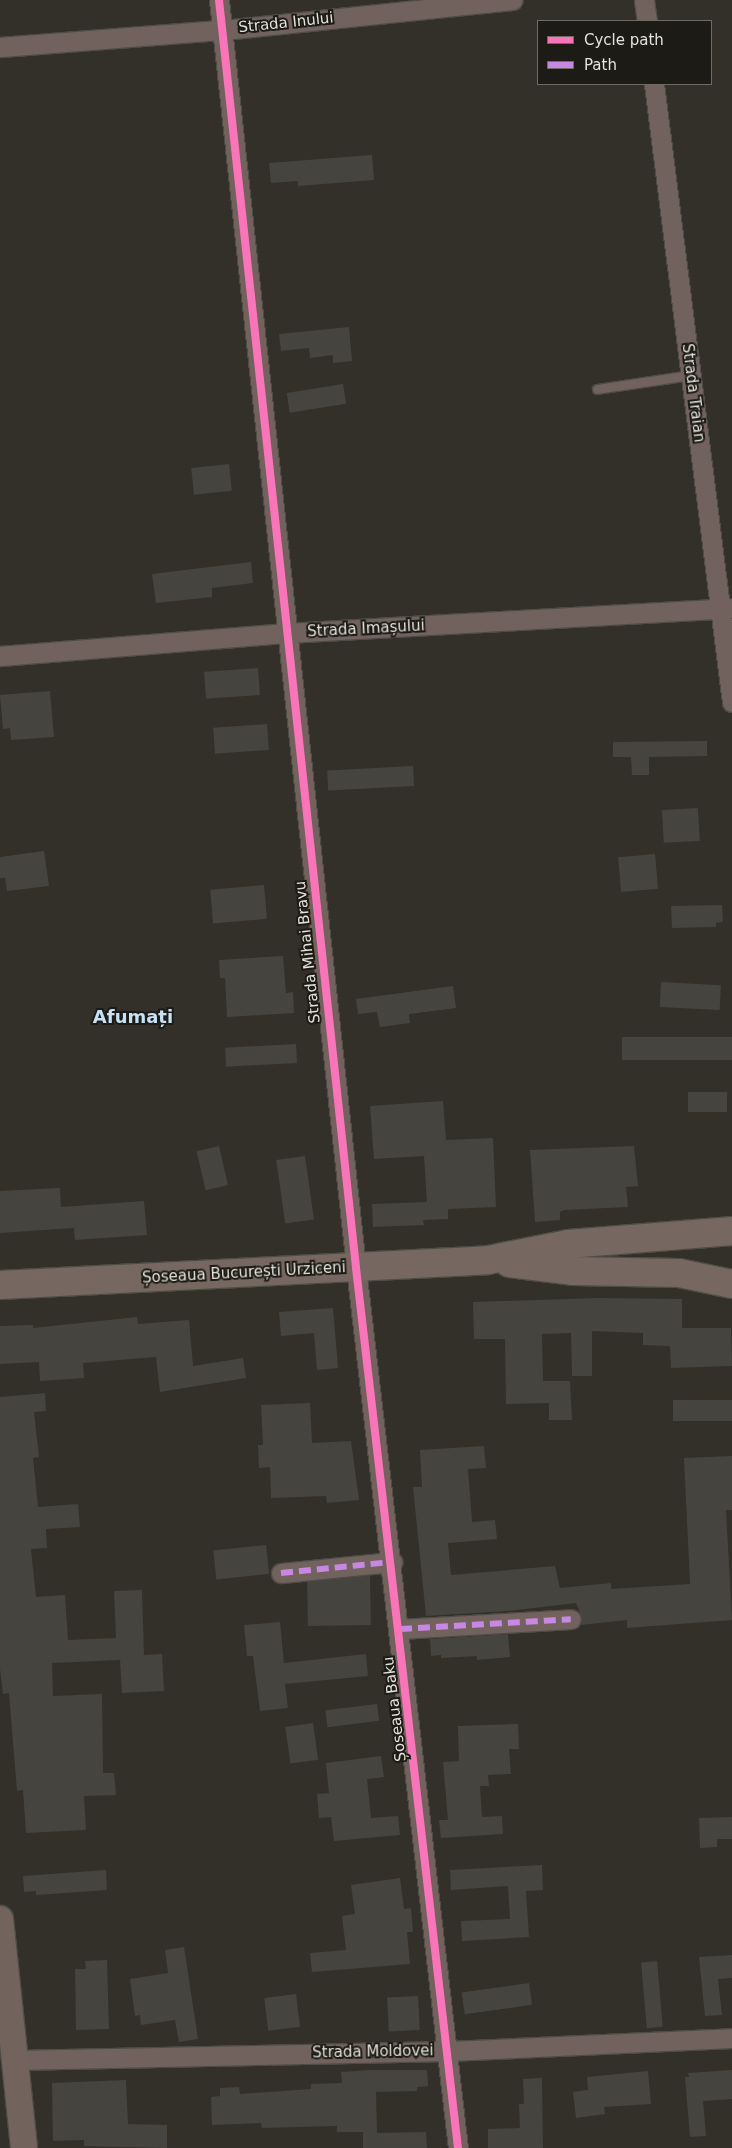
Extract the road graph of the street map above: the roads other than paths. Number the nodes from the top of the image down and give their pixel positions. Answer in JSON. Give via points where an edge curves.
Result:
{"nodes":[{"id":1,"x":220,"y":0,"type":"edge"},
{"id":2,"x":512,"y":0,"type":"edge"},
{"id":3,"x":644,"y":0,"type":"edge"},
{"id":4,"x":647,"y":20,"type":"edge"},
{"id":5,"x":223,"y":30,"type":"junction"},
{"id":6,"x":0,"y":47,"type":"edge"},
{"id":7,"x":654,"y":85,"type":"edge"},
{"id":8,"x":691,"y":375,"type":"junction"},
{"id":9,"x":597,"y":389,"type":"dead end"},
{"id":10,"x":726,"y":609,"type":"edge"},
{"id":11,"x":287,"y":633,"type":"junction"},
{"id":12,"x":0,"y":656,"type":"edge"},
{"id":13,"x":732,"y":702,"type":"edge"},
{"id":14,"x":732,"y":1231,"type":"edge"},
{"id":15,"x":488,"y":1260,"type":"junction"},
{"id":16,"x":356,"y":1268,"type":"junction"},
{"id":17,"x":0,"y":1284,"type":"edge"},
{"id":18,"x":732,"y":1284,"type":"edge"},
{"id":19,"x":392,"y":1562,"type":"junction"},
{"id":20,"x":280,"y":1573,"type":"dead end"},
{"id":21,"x":571,"y":1619,"type":"dead end"},
{"id":22,"x":400,"y":1629,"type":"junction"},
{"id":23,"x":0,"y":1919,"type":"edge"},
{"id":24,"x":732,"y":2038,"type":"edge"},
{"id":25,"x":448,"y":2050,"type":"junction"},
{"id":26,"x":14,"y":2060,"type":"junction"},
{"id":27,"x":24,"y":2148,"type":"edge"},
{"id":28,"x":458,"y":2148,"type":"edge"}],
"edges":[{"from":1,"to":5,"type":"street","name":"Strada Mihai Bravu"},
{"from":2,"to":5,"type":"street","name":"Strada Inului"},
{"from":3,"to":4,"type":"street"},
{"from":5,"to":6,"type":"street","name":"Strada Inului"},
{"from":5,"to":11,"type":"street","name":"Strada Mihai Bravu"},
{"from":7,"to":8,"type":"street","name":"Strada Traian"},
{"from":8,"to":9,"type":"lane"},
{"from":8,"to":10,"type":"street","name":"Strada Traian"},
{"from":10,"to":11,"type":"street","name":"Strada Imașului"},
{"from":10,"to":13,"type":"street","name":"Strada Traian"},
{"from":11,"to":12,"type":"street","name":"Strada Imașului"},
{"from":11,"to":16,"type":"street","name":"Strada Mihai Bravu"},
{"from":14,"to":15,"type":"highway","name":"Șoseaua București Urziceni","via":[[568,1244]]},
{"from":15,"to":16,"type":"highway","name":"Șoseaua București Urziceni"},
{"from":15,"to":18,"type":"highway","name":"Șoseaua București Urziceni","via":[[573,1271],[679,1273]]},
{"from":16,"to":17,"type":"highway","name":"Șoseaua București Urziceni"},
{"from":16,"to":19,"type":"street","name":"Șoseaua Baku"},
{"from":19,"to":20,"type":"street"},
{"from":19,"to":22,"type":"street","name":"Șoseaua Baku"},
{"from":21,"to":22,"type":"street"},
{"from":22,"to":25,"type":"street","name":"Șoseaua Baku"},
{"from":23,"to":26,"type":"main road"},
{"from":24,"to":25,"type":"street","name":"Strada Moldovei"},
{"from":25,"to":26,"type":"street","name":"Strada Moldovei"},
{"from":25,"to":28,"type":"street","name":"Șoseaua Baku"},
{"from":26,"to":27,"type":"main road"}]}
